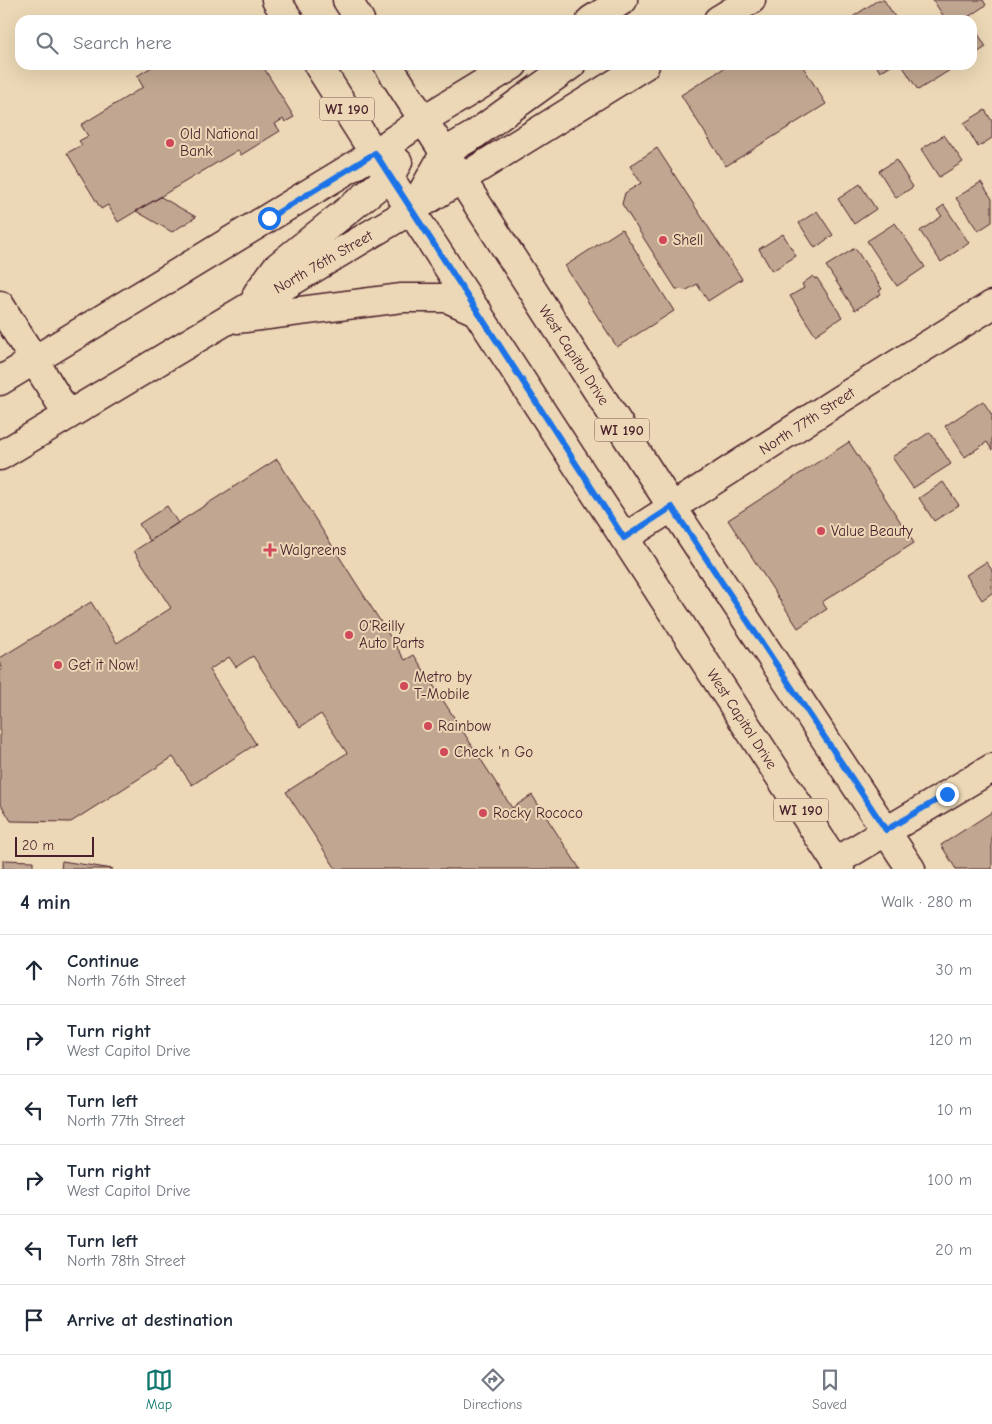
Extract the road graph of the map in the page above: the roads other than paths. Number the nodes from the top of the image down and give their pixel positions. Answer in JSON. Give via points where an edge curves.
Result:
{"nodes":[{"id":1,"x":276,"y":0,"type":"edge"},
{"id":2,"x":347,"y":0,"type":"edge"},
{"id":3,"x":623,"y":0,"type":"edge"},
{"id":4,"x":636,"y":0,"type":"edge"},
{"id":5,"x":751,"y":0,"type":"edge"},
{"id":6,"x":286,"y":15,"type":"edge"},
{"id":7,"x":357,"y":15,"type":"edge"},
{"id":8,"x":599,"y":15,"type":"edge"},
{"id":9,"x":623,"y":15,"type":"edge"},
{"id":10,"x":726,"y":15,"type":"edge"},
{"id":11,"x":321,"y":70,"type":"edge"},
{"id":12,"x":391,"y":70,"type":"edge"},
{"id":13,"x":506,"y":70,"type":"edge"},
{"id":14,"x":564,"y":70,"type":"edge"},
{"id":15,"x":636,"y":70,"type":"edge"},
{"id":16,"x":423,"y":120,"type":"junction"},
{"id":17,"x":445,"y":152,"type":"junction"},
{"id":18,"x":375,"y":153,"type":"junction"},
{"id":19,"x":389,"y":177,"type":"junction"},
{"id":20,"x":461,"y":178,"type":"junction"},
{"id":21,"x":412,"y":210,"type":"junction"},
{"id":22,"x":0,"y":305,"type":"edge"},
{"id":23,"x":992,"y":305,"type":"edge"},
{"id":24,"x":478,"y":312,"type":"junction"},
{"id":25,"x":236,"y":314,"type":"junction"},
{"id":26,"x":34,"y":360,"type":"junction"},
{"id":27,"x":0,"y":381,"type":"edge"},
{"id":28,"x":68,"y":415,"type":"junction"},
{"id":29,"x":0,"y":456,"type":"edge"},
{"id":30,"x":672,"y":507,"type":"junction"},
{"id":31,"x":624,"y":538,"type":"junction"},
{"id":32,"x":992,"y":768,"type":"edge"},
{"id":33,"x":886,"y":830,"type":"junction"},
{"id":34,"x":837,"y":865,"type":"edge"},
{"id":35,"x":911,"y":869,"type":"edge"}],
"edges":[{"from":1,"to":6,"type":"main road"},
{"from":2,"to":7,"type":"main road"},
{"from":3,"to":8,"type":"main road"},
{"from":4,"to":9,"type":"main road"},
{"from":5,"to":10,"type":"main road"},
{"from":11,"to":18,"type":"main road","name":"West Capitol Drive","number":"WI 190"},
{"from":12,"to":16,"type":"main road","name":"West Capitol Drive","number":"WI 190"},
{"from":13,"to":16,"type":"main road"},
{"from":14,"to":17,"type":"main road"},
{"from":15,"to":20,"type":"main road","name":"North 76th Street"},
{"from":16,"to":17,"type":"main road","name":"West Capitol Drive","number":"WI 190"},
{"from":16,"to":18,"type":"main road"},
{"from":16,"to":19,"type":"main road"},
{"from":17,"to":20,"type":"main road","name":"West Capitol Drive","number":"WI 190"},
{"from":17,"to":21,"type":"main road"},
{"from":18,"to":19,"type":"main road","name":"West Capitol Drive","number":"WI 190"},
{"from":18,"to":26,"type":"main road"},
{"from":19,"to":21,"type":"main road","name":"West Capitol Drive","number":"WI 190"},
{"from":19,"to":25,"type":"main road","via":[[276,268]]},
{"from":20,"to":21,"type":"main road","name":"North 76th Street"},
{"from":20,"to":30,"type":"main road","name":"West Capitol Drive","number":"WI 190"},
{"from":21,"to":24,"type":"main road","name":"West Capitol Drive","number":"WI 190"},
{"from":21,"to":25,"type":"main road","name":"North 76th Street"},
{"from":22,"to":26,"type":"main road"},
{"from":23,"to":30,"type":"main road","name":"North 77th Street"},
{"from":24,"to":25,"type":"main road","via":[[447,298],[402,298]]},
{"from":24,"to":31,"type":"main road","name":"West Capitol Drive","number":"WI 190"},
{"from":25,"to":28,"type":"main road","name":"North 76th Street"},
{"from":26,"to":27,"type":"main road"},
{"from":26,"to":28,"type":"main road"},
{"from":28,"to":29,"type":"main road","name":"North 76th Street"},
{"from":30,"to":31,"type":"main road","name":"North 77th Street"},
{"from":30,"to":33,"type":"main road","name":"West Capitol Drive","number":"WI 190"},
{"from":31,"to":34,"type":"main road","name":"West Capitol Drive","number":"WI 190"},
{"from":32,"to":33,"type":"main road"},
{"from":33,"to":34,"type":"main road"},
{"from":33,"to":35,"type":"main road","name":"West Capitol Drive","number":"WI 190"}]}
